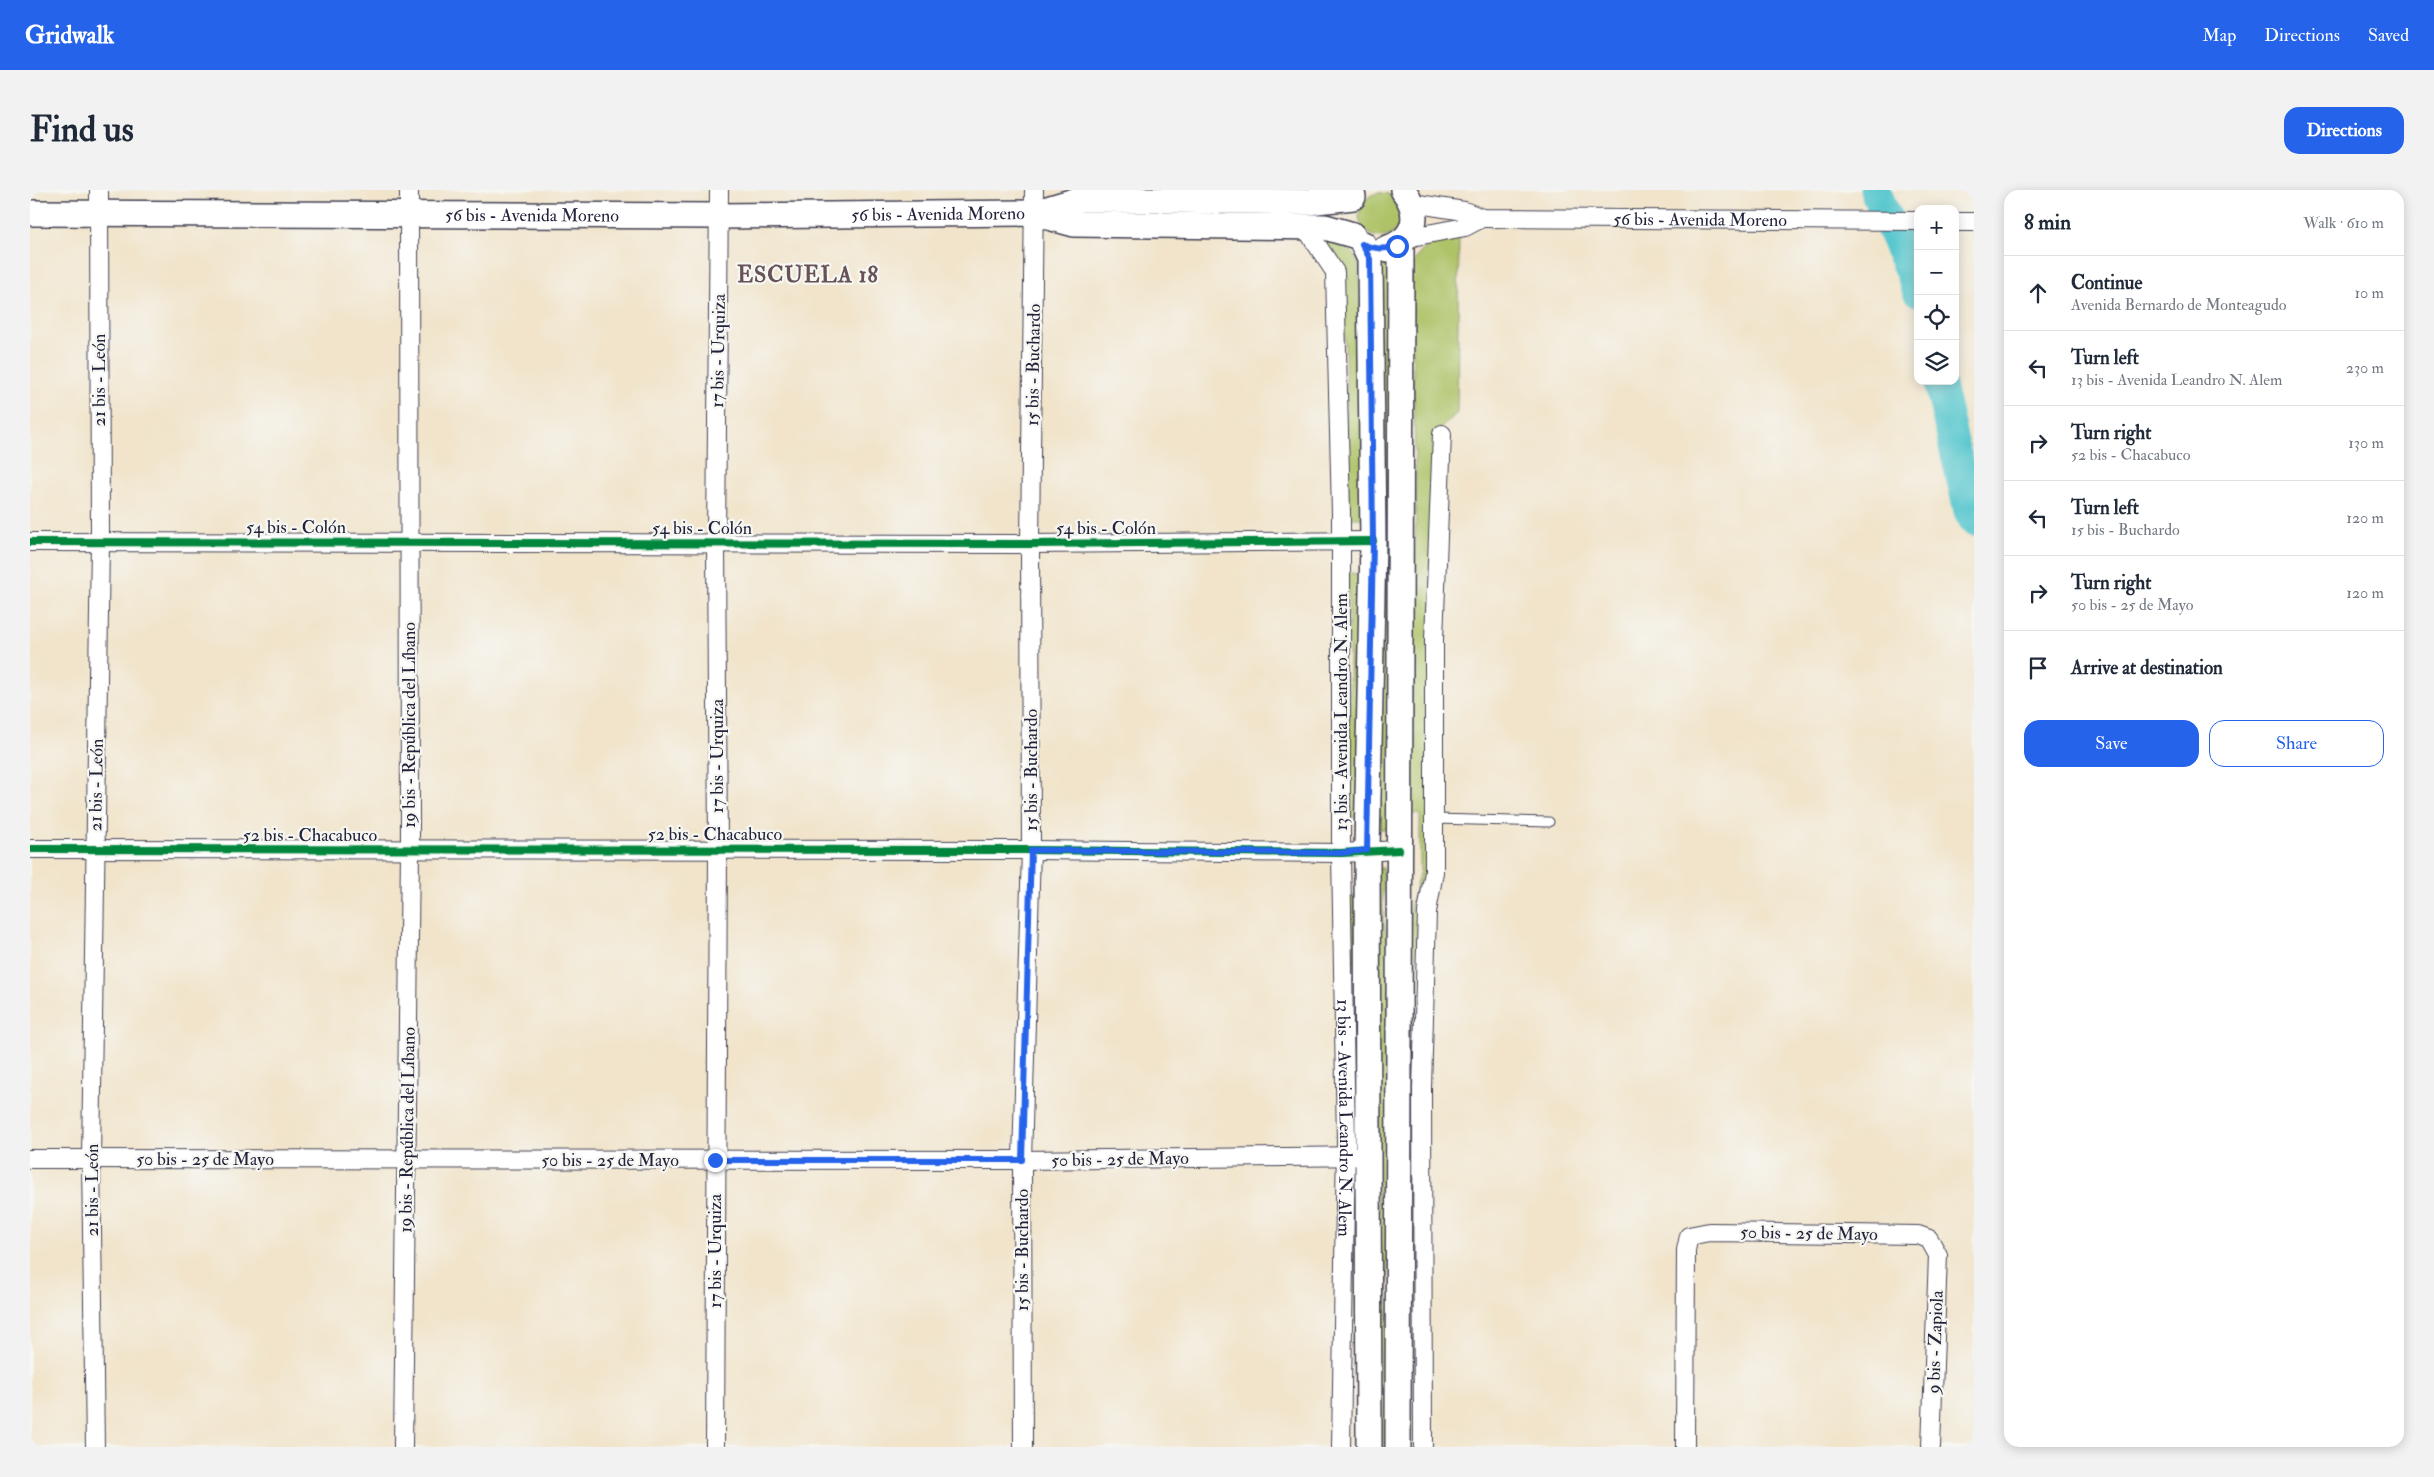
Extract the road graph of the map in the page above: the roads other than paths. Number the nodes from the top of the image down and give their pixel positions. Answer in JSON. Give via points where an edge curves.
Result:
{"nodes":[{"id":1,"x":719,"y":190,"type":"edge"},
{"id":2,"x":1356,"y":194,"type":"edge"},
{"id":3,"x":1408,"y":197,"type":"edge"},
{"id":4,"x":99,"y":202,"type":"edge"},
{"id":5,"x":409,"y":202,"type":"edge"},
{"id":6,"x":1034,"y":202,"type":"edge"},
{"id":7,"x":30,"y":213,"type":"edge"},
{"id":8,"x":719,"y":216,"type":"junction"},
{"id":9,"x":1482,"y":218,"type":"junction"},
{"id":10,"x":1914,"y":221,"type":"edge"},
{"id":11,"x":1959,"y":222,"type":"edge"},
{"id":12,"x":1974,"y":222,"type":"edge"},
{"id":13,"x":1305,"y":227,"type":"junction"},
{"id":14,"x":1358,"y":240,"type":"junction"},
{"id":15,"x":1403,"y":241,"type":"junction"},
{"id":16,"x":1442,"y":434,"type":"dead end"},
{"id":17,"x":409,"y":541,"type":"junction"},
{"id":18,"x":1342,"y":541,"type":"junction"},
{"id":19,"x":1373,"y":541,"type":"junction"},
{"id":20,"x":30,"y":542,"type":"edge"},
{"id":21,"x":100,"y":543,"type":"junction"},
{"id":22,"x":716,"y":544,"type":"junction"},
{"id":23,"x":1030,"y":544,"type":"junction"},
{"id":24,"x":1434,"y":819,"type":"junction"},
{"id":25,"x":1549,"y":822,"type":"dead end"},
{"id":26,"x":30,"y":849,"type":"edge"},
{"id":27,"x":718,"y":849,"type":"junction"},
{"id":28,"x":94,"y":850,"type":"junction"},
{"id":29,"x":410,"y":850,"type":"junction"},
{"id":30,"x":1031,"y":850,"type":"junction"},
{"id":31,"x":1367,"y":850,"type":"junction"},
{"id":32,"x":1399,"y":850,"type":"junction"},
{"id":33,"x":1341,"y":853,"type":"junction"},
{"id":34,"x":1358,"y":1156,"type":"junction"},
{"id":35,"x":30,"y":1159,"type":"edge"},
{"id":36,"x":92,"y":1159,"type":"junction"},
{"id":37,"x":406,"y":1160,"type":"junction"},
{"id":38,"x":715,"y":1160,"type":"junction"},
{"id":39,"x":1022,"y":1160,"type":"junction"},
{"id":40,"x":1930,"y":1238,"type":"joint"},
{"id":41,"x":95,"y":1447,"type":"edge"},
{"id":42,"x":403,"y":1447,"type":"edge"},
{"id":43,"x":715,"y":1447,"type":"edge"},
{"id":44,"x":1023,"y":1447,"type":"edge"},
{"id":45,"x":1342,"y":1447,"type":"edge"},
{"id":46,"x":1369,"y":1447,"type":"edge"},
{"id":47,"x":1398,"y":1447,"type":"edge"},
{"id":48,"x":1423,"y":1447,"type":"edge"},
{"id":49,"x":1685,"y":1447,"type":"edge"},
{"id":50,"x":1931,"y":1447,"type":"edge"}],
"edges":[{"from":1,"to":8,"type":"street","name":"17 bis - Urquiza"},
{"from":2,"to":6,"type":"main road","name":"56 bis - Avenida Moreno","via":[[1308,202],[1081,199]]},
{"from":2,"to":14,"type":"main road","name":"13 bis - Avenida Leandro N. Alem","via":[[1347,214]]},
{"from":3,"to":9,"type":"street","name":"56 bis - Avenida Moreno"},
{"from":3,"to":15,"type":"main road","via":[[1415,214],[1413,227]]},
{"from":4,"to":5,"type":"main road","name":"56 bis - Avenida Moreno"},
{"from":4,"to":7,"type":"main road","name":"56 bis - Avenida Moreno"},
{"from":4,"to":21,"type":"street","name":"21 bis - León"},
{"from":5,"to":8,"type":"main road","name":"56 bis - Avenida Moreno"},
{"from":5,"to":17,"type":"street","name":"19 bis - República del Líbano"},
{"from":6,"to":8,"type":"main road","name":"56 bis - Avenida Moreno"},
{"from":6,"to":13,"type":"main road","name":"56 bis - Avenida Moreno","via":[[1074,224]]},
{"from":6,"to":23,"type":"street","name":"15 bis - Buchardo"},
{"from":8,"to":22,"type":"street","name":"17 bis - Urquiza"},
{"from":9,"to":10,"type":"street","name":"56 bis - Avenida Moreno"},
{"from":9,"to":15,"type":"street","name":"56 bis - Avenida Moreno","via":[[1465,227]]},
{"from":11,"to":12,"type":"street"},
{"from":13,"to":14,"type":"main road","name":"56 bis - Avenida Moreno","via":[[1325,227]]},
{"from":13,"to":18,"type":"street","name":"13 bis - Avenida Leandro N. Alem","via":[[1335,272]]},
{"from":14,"to":15,"type":"main road","name":"56 bis - Avenida Moreno","via":[[1374,249],[1385,249]]},
{"from":14,"to":19,"type":"main road","name":"13 bis - Avenida Leandro N. Alem","via":[[1370,259]]},
{"from":15,"to":32,"type":"main road"},
{"from":16,"to":24,"type":"street","via":[[1434,639]]},
{"from":17,"to":21,"type":"street","name":"54 bis - Colón"},
{"from":17,"to":22,"type":"street","name":"54 bis - Colón"},
{"from":17,"to":29,"type":"street","name":"19 bis - República del Líbano"},
{"from":18,"to":19,"type":"street","name":"54 bis - Colón"},
{"from":18,"to":23,"type":"street","name":"54 bis - Colón"},
{"from":18,"to":33,"type":"street","name":"13 bis - Avenida Leandro N. Alem"},
{"from":19,"to":31,"type":"main road","name":"13 bis - Avenida Leandro N. Alem"},
{"from":20,"to":21,"type":"street","name":"54 bis - Colón"},
{"from":21,"to":28,"type":"street","name":"21 bis - León"},
{"from":22,"to":23,"type":"street","name":"54 bis - Colón"},
{"from":22,"to":27,"type":"street","name":"17 bis - Urquiza"},
{"from":23,"to":30,"type":"street","name":"15 bis - Buchardo"},
{"from":24,"to":25,"type":"lane"},
{"from":24,"to":48,"type":"street","via":[[1434,872],[1427,912],[1422,1088]]},
{"from":26,"to":28,"type":"street","name":"52 bis - Chacabuco"},
{"from":27,"to":29,"type":"street","name":"52 bis - Chacabuco"},
{"from":27,"to":30,"type":"street","name":"52 bis - Chacabuco"},
{"from":27,"to":38,"type":"street","name":"17 bis - Urquiza"},
{"from":28,"to":29,"type":"street","name":"52 bis - Chacabuco"},
{"from":28,"to":36,"type":"street","name":"21 bis - León"},
{"from":29,"to":37,"type":"street","name":"19 bis - República del Líbano"},
{"from":30,"to":33,"type":"street","name":"52 bis - Chacabuco"},
{"from":30,"to":39,"type":"street","name":"15 bis - Buchardo"},
{"from":31,"to":32,"type":"street","name":"52 bis - Chacabuco"},
{"from":31,"to":33,"type":"street","name":"52 bis - Chacabuco"},
{"from":31,"to":34,"type":"main road","name":"13 bis - Avenida Leandro N. Alem"},
{"from":32,"to":47,"type":"main road"},
{"from":33,"to":34,"type":"street","name":"13 bis - Avenida Leandro N. Alem"},
{"from":34,"to":39,"type":"street","name":"50 bis - 25 de Mayo"},
{"from":34,"to":45,"type":"street","name":"13 bis - Avenida Leandro N. Alem"},
{"from":34,"to":46,"type":"main road","name":"13 bis - Avenida Leandro N. Alem"},
{"from":35,"to":36,"type":"street","name":"50 bis - 25 de Mayo"},
{"from":36,"to":37,"type":"street","name":"50 bis - 25 de Mayo"},
{"from":36,"to":41,"type":"street","name":"21 bis - León"},
{"from":37,"to":38,"type":"street","name":"50 bis - 25 de Mayo"},
{"from":37,"to":42,"type":"street","name":"19 bis - República del Líbano"},
{"from":38,"to":39,"type":"street","name":"50 bis - 25 de Mayo"},
{"from":38,"to":43,"type":"street","name":"17 bis - Urquiza"},
{"from":39,"to":44,"type":"street","name":"15 bis - Buchardo"},
{"from":40,"to":49,"type":"street","name":"50 bis - 25 de Mayo","via":[[1918,1235],[1709,1232],[1689,1236],[1686,1250]]},
{"from":40,"to":50,"type":"street","name":"9 bis - Zapiola","via":[[1938,1255]]}]}
